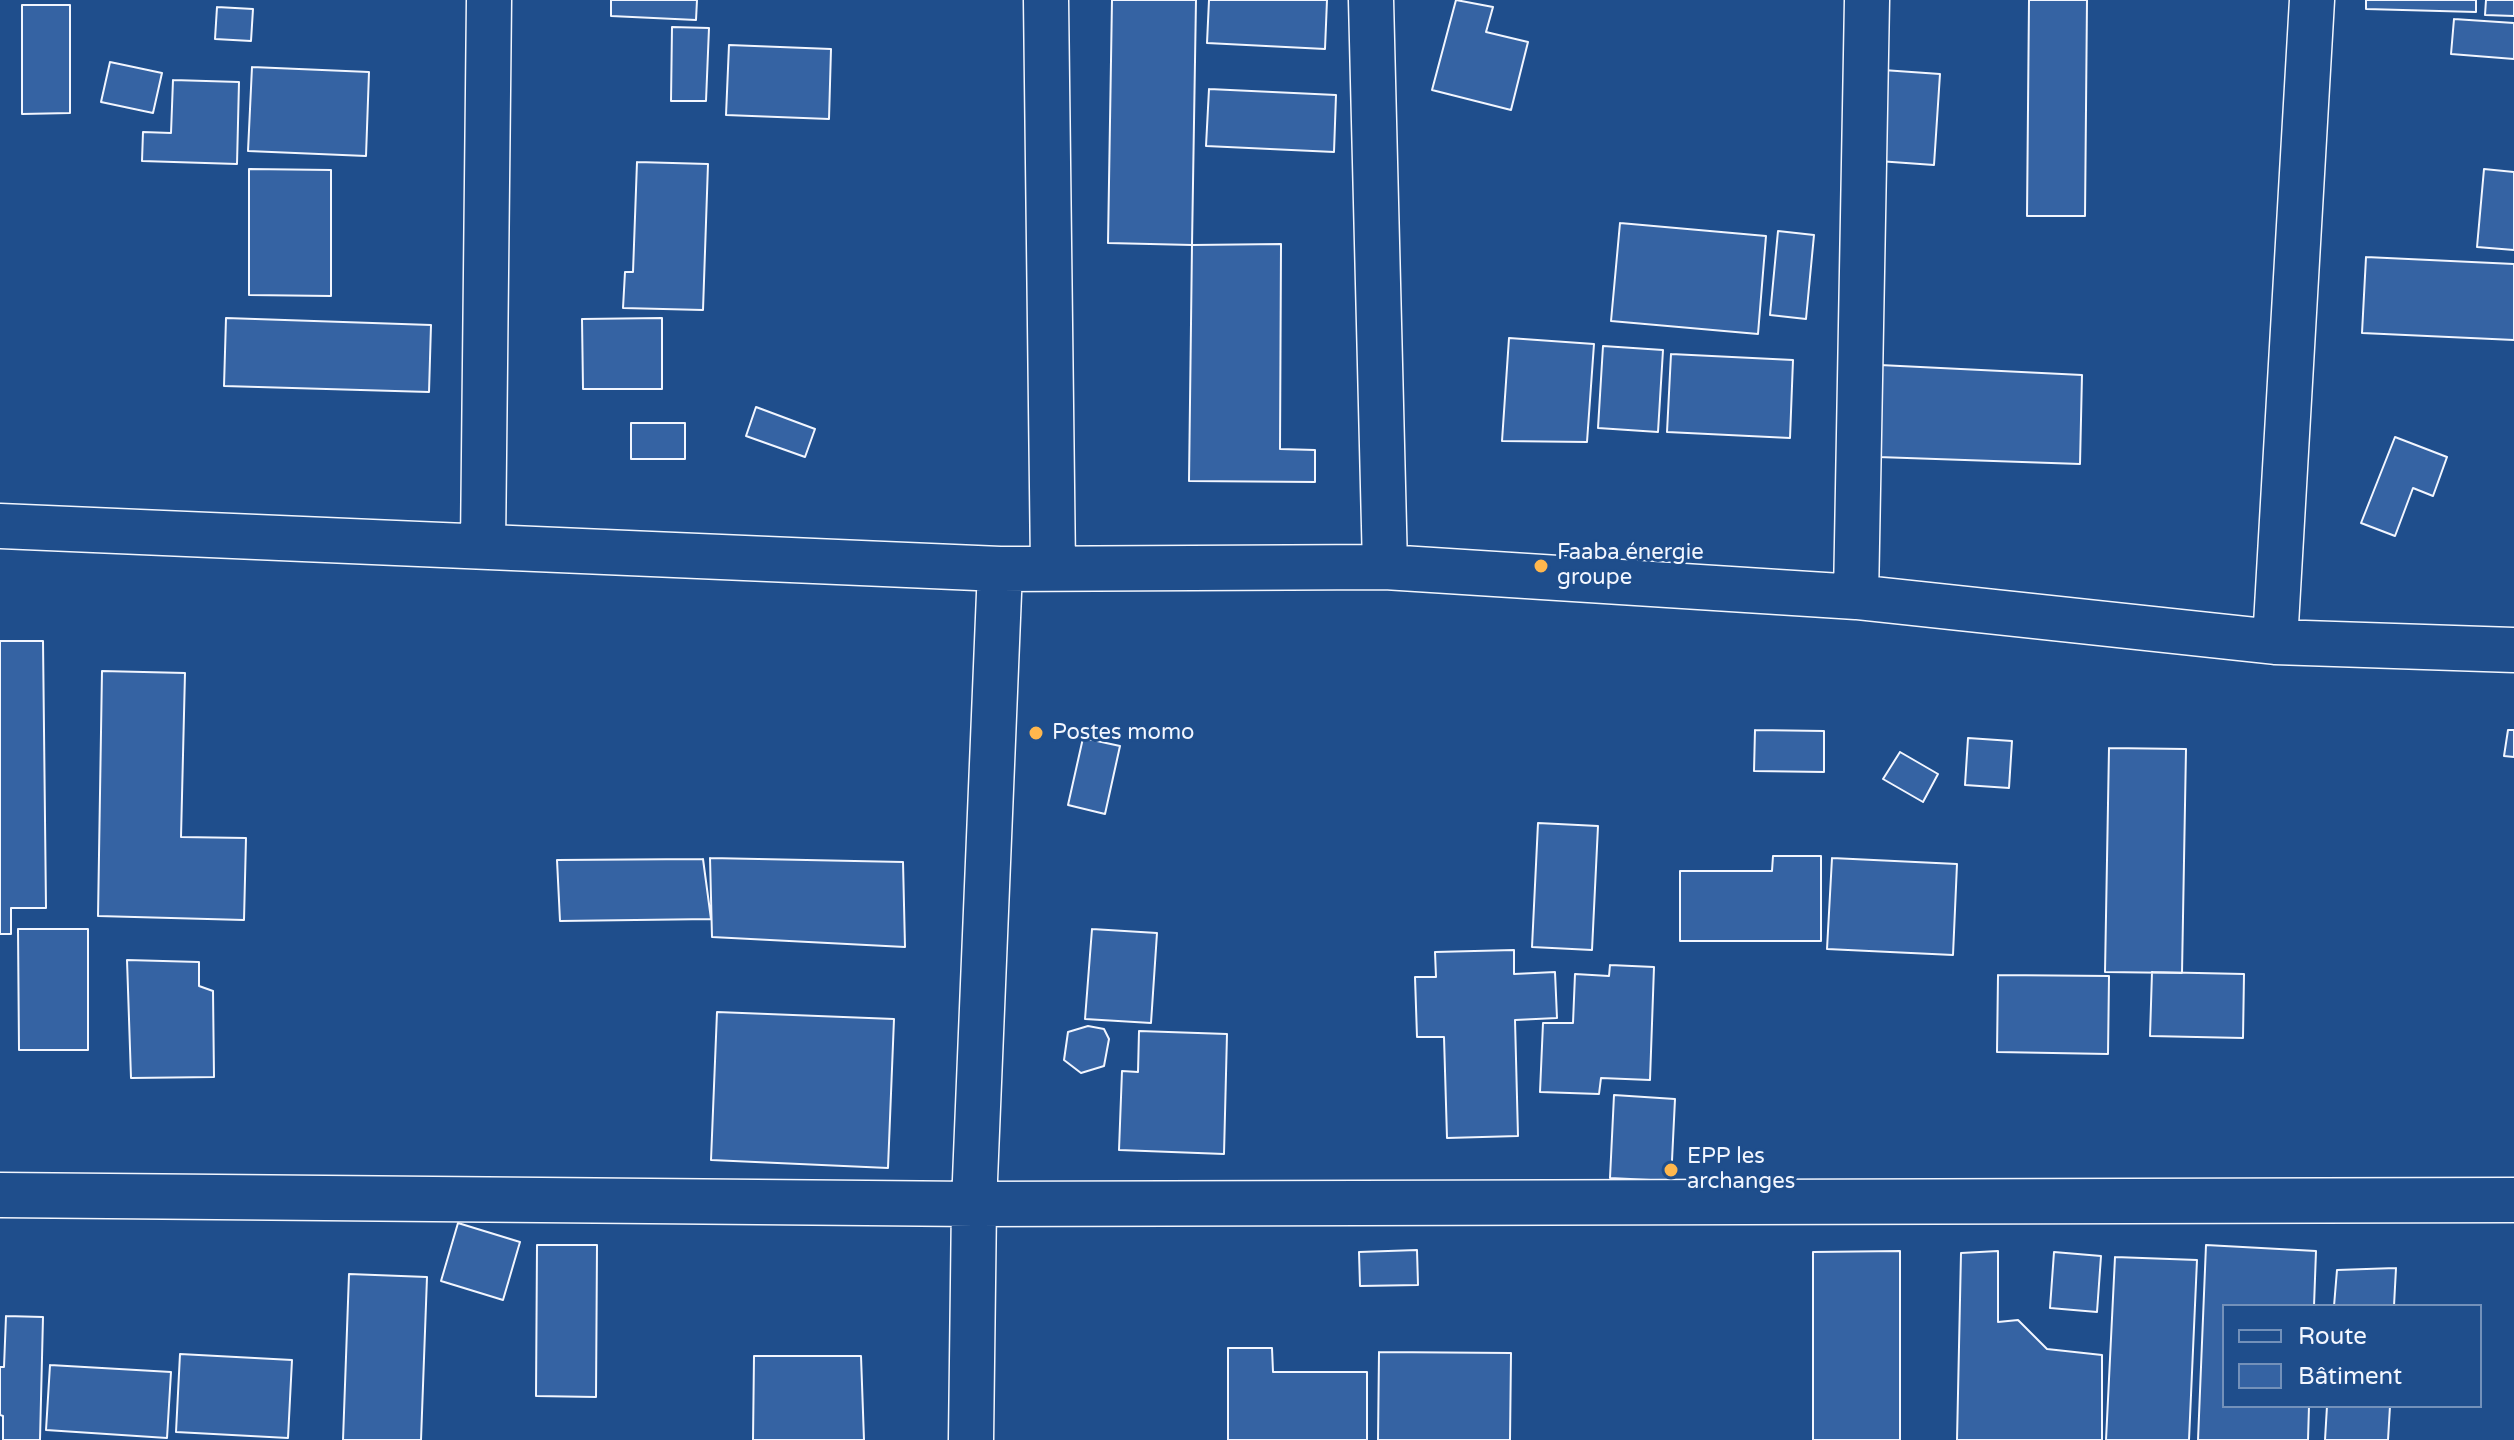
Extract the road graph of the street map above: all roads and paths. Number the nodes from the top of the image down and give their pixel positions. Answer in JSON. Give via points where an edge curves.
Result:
{"nodes":[{"id":1,"x":489,"y":0,"type":"edge"},
{"id":2,"x":1046,"y":0,"type":"edge"},
{"id":3,"x":1371,"y":0,"type":"edge"},
{"id":4,"x":1867,"y":0,"type":"edge"},
{"id":5,"x":2312,"y":0,"type":"edge"},
{"id":6,"x":0,"y":526,"type":"edge"},
{"id":7,"x":483,"y":546,"type":"junction"},
{"id":8,"x":1053,"y":567,"type":"junction"},
{"id":9,"x":1385,"y":567,"type":"junction"},
{"id":10,"x":1000,"y":569,"type":"junction"},
{"id":11,"x":1856,"y":597,"type":"junction"},
{"id":12,"x":2275,"y":642,"type":"junction"},
{"id":13,"x":2514,"y":650,"type":"edge"},
{"id":14,"x":0,"y":1195,"type":"edge"},
{"id":15,"x":2514,"y":1200,"type":"edge"},
{"id":16,"x":974,"y":1204,"type":"junction"},
{"id":17,"x":971,"y":1440,"type":"edge"}],
"edges":[{"from":1,"to":7,"type":"street"},
{"from":2,"to":8,"type":"street"},
{"from":3,"to":9,"type":"street"},
{"from":4,"to":11,"type":"street"},
{"from":5,"to":12,"type":"street"},
{"from":6,"to":7,"type":"street"},
{"from":7,"to":10,"type":"street"},
{"from":8,"to":9,"type":"street"},
{"from":8,"to":10,"type":"street"},
{"from":9,"to":11,"type":"street"},
{"from":10,"to":16,"type":"street"},
{"from":11,"to":12,"type":"street"},
{"from":12,"to":13,"type":"street"},
{"from":14,"to":16,"type":"street"},
{"from":15,"to":16,"type":"street"},
{"from":16,"to":17,"type":"street"}]}
